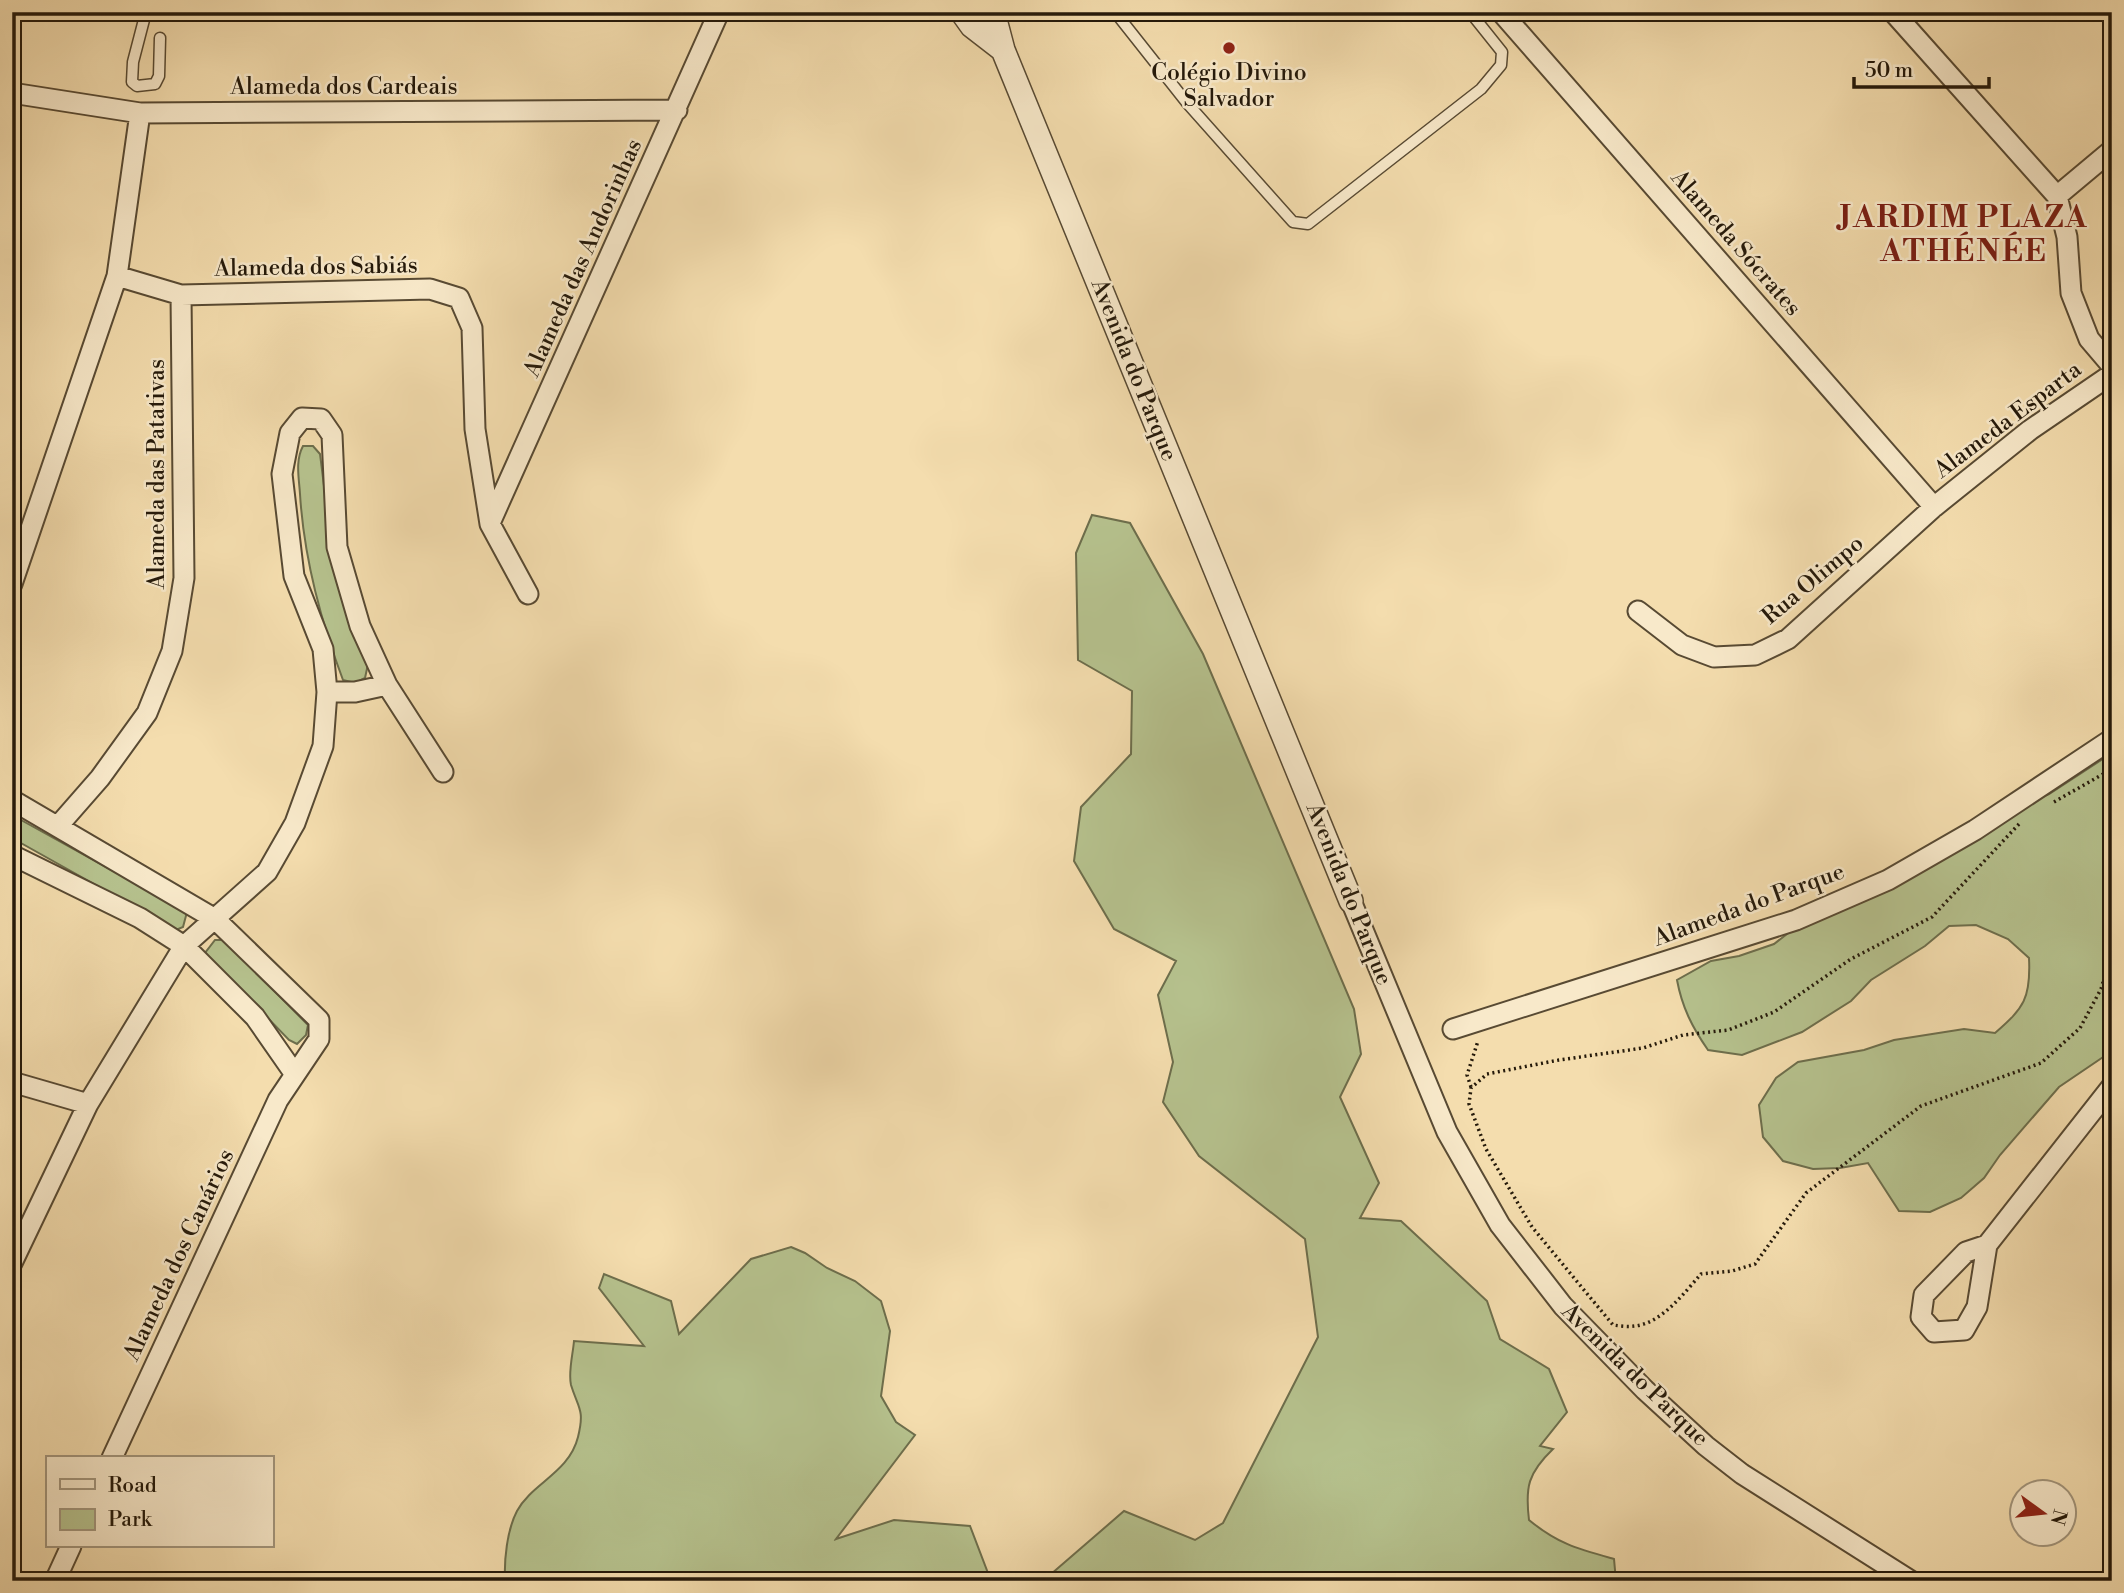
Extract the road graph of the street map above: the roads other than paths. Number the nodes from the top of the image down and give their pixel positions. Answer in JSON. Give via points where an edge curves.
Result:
{"nodes":[{"id":1,"x":146,"y":12,"type":"edge"},
{"id":2,"x":719,"y":12,"type":"edge"},
{"id":3,"x":962,"y":12,"type":"edge"},
{"id":4,"x":993,"y":12,"type":"edge"},
{"id":5,"x":1115,"y":12,"type":"edge"},
{"id":6,"x":1470,"y":12,"type":"edge"},
{"id":7,"x":1501,"y":12,"type":"edge"},
{"id":8,"x":1893,"y":12,"type":"edge"},
{"id":9,"x":160,"y":38,"type":"dead end"},
{"id":10,"x":1003,"y":50,"type":"junction"},
{"id":11,"x":12,"y":93,"type":"edge"},
{"id":12,"x":677,"y":110,"type":"junction"},
{"id":13,"x":140,"y":113,"type":"junction"},
{"id":14,"x":2112,"y":150,"type":"edge"},
{"id":15,"x":2057,"y":196,"type":"junction"},
{"id":16,"x":117,"y":276,"type":"junction"},
{"id":17,"x":181,"y":295,"type":"junction"},
{"id":18,"x":2112,"y":366,"type":"edge"},
{"id":19,"x":2112,"y":374,"type":"edge"},
{"id":20,"x":1934,"y":507,"type":"junction"},
{"id":21,"x":489,"y":524,"type":"junction"},
{"id":22,"x":12,"y":584,"type":"edge"},
{"id":23,"x":528,"y":594,"type":"dead end"},
{"id":24,"x":1638,"y":611,"type":"dead end"},
{"id":25,"x":387,"y":685,"type":"junction"},
{"id":26,"x":327,"y":692,"type":"junction"},
{"id":27,"x":2112,"y":738,"type":"edge"},
{"id":28,"x":443,"y":772,"type":"dead end"},
{"id":29,"x":12,"y":800,"type":"edge"},
{"id":30,"x":58,"y":826,"type":"junction"},
{"id":31,"x":12,"y":855,"type":"edge"},
{"id":32,"x":1352,"y":901,"type":"joint"},
{"id":33,"x":215,"y":919,"type":"junction"},
{"id":34,"x":184,"y":946,"type":"junction"},
{"id":35,"x":1453,"y":1029,"type":"dead end"},
{"id":36,"x":295,"y":1073,"type":"junction"},
{"id":37,"x":12,"y":1082,"type":"edge"},
{"id":38,"x":2112,"y":1086,"type":"edge"},
{"id":39,"x":88,"y":1104,"type":"junction"},
{"id":40,"x":1987,"y":1245,"type":"junction"},
{"id":41,"x":13,"y":1259,"type":"edge"},
{"id":42,"x":113,"y":1456,"type":"edge"},
{"id":43,"x":70,"y":1548,"type":"edge"},
{"id":44,"x":55,"y":1581,"type":"edge"},
{"id":45,"x":1911,"y":1581,"type":"edge"}],
"edges":[{"from":1,"to":9,"type":"lane","via":[[133,62],[132,82],[137,86],[155,84]]},
{"from":2,"to":12,"type":"street","name":"Alameda das Andorinhas"},
{"from":3,"to":10,"type":"street","name":"Avenida do Parque"},
{"from":4,"to":10,"type":"street","name":"Avenida do Parque"},
{"from":5,"to":6,"type":"lane","via":[[1187,103],[1293,222],[1308,223],[1481,89],[1501,65],[1502,52]]},
{"from":7,"to":20,"type":"street","name":"Alameda Sócrates"},
{"from":8,"to":15,"type":"street"},
{"from":10,"to":32,"type":"street","name":"Avenida do Parque"},
{"from":11,"to":13,"type":"street","name":"Alameda dos Cardeais"},
{"from":12,"to":13,"type":"street","name":"Alameda dos Cardeais"},
{"from":12,"to":21,"type":"street","name":"Alameda das Andorinhas"},
{"from":13,"to":16,"type":"street"},
{"from":14,"to":15,"type":"street"},
{"from":15,"to":18,"type":"street","via":[[2067,237],[2071,293],[2089,339]]},
{"from":16,"to":17,"type":"street","name":"Alameda dos Sabiás"},
{"from":16,"to":22,"type":"street"},
{"from":17,"to":21,"type":"street","name":"Alameda dos Sabiás","via":[[430,289],[459,298],[472,328],[475,429]]},
{"from":17,"to":30,"type":"street","name":"Alameda das Patativas","via":[[184,578],[172,651],[147,713]]},
{"from":19,"to":20,"type":"street","name":"Alameda Esparta","via":[[2029,430]]},
{"from":20,"to":24,"type":"street","name":"Rua Olimpo","via":[[1788,639],[1755,655],[1714,656],[1682,645]]},
{"from":21,"to":23,"type":"street","name":"Alameda dos Sabiás"},
{"from":25,"to":26,"type":"street"},
{"from":25,"to":26,"type":"street","via":[[360,626],[337,547],[332,435],[321,419],[302,418],[290,433],[282,474],[294,576],[323,649]]},
{"from":25,"to":28,"type":"street"},
{"from":26,"to":33,"type":"street","via":[[323,747],[295,823],[267,872]]},
{"from":27,"to":35,"type":"street","name":"Alameda do Parque","via":[[1975,830],[1888,880],[1796,920]]},
{"from":29,"to":30,"type":"street","name":"Alameda dos Canários"},
{"from":30,"to":33,"type":"street","name":"Alameda dos Canários"},
{"from":31,"to":34,"type":"street","via":[[140,918]]},
{"from":32,"to":45,"type":"street","name":"Avenida do Parque","via":[[1447,1132],[1500,1225],[1563,1306],[1706,1446],[1742,1474]]},
{"from":33,"to":34,"type":"street"},
{"from":33,"to":36,"type":"street","name":"Alameda dos Canários","via":[[319,1020],[319,1039]]},
{"from":34,"to":36,"type":"street","via":[[255,1017]]},
{"from":34,"to":39,"type":"street"},
{"from":36,"to":42,"type":"street","name":"Alameda dos Canários","via":[[278,1100]]},
{"from":37,"to":39,"type":"street"},
{"from":38,"to":40,"type":"street"},
{"from":39,"to":41,"type":"street"},
{"from":40,"to":40,"type":"street","via":[[1966,1252],[1924,1295],[1922,1317],[1934,1332],[1964,1330],[1977,1307]]},
{"from":43,"to":44,"type":"street"}]}
